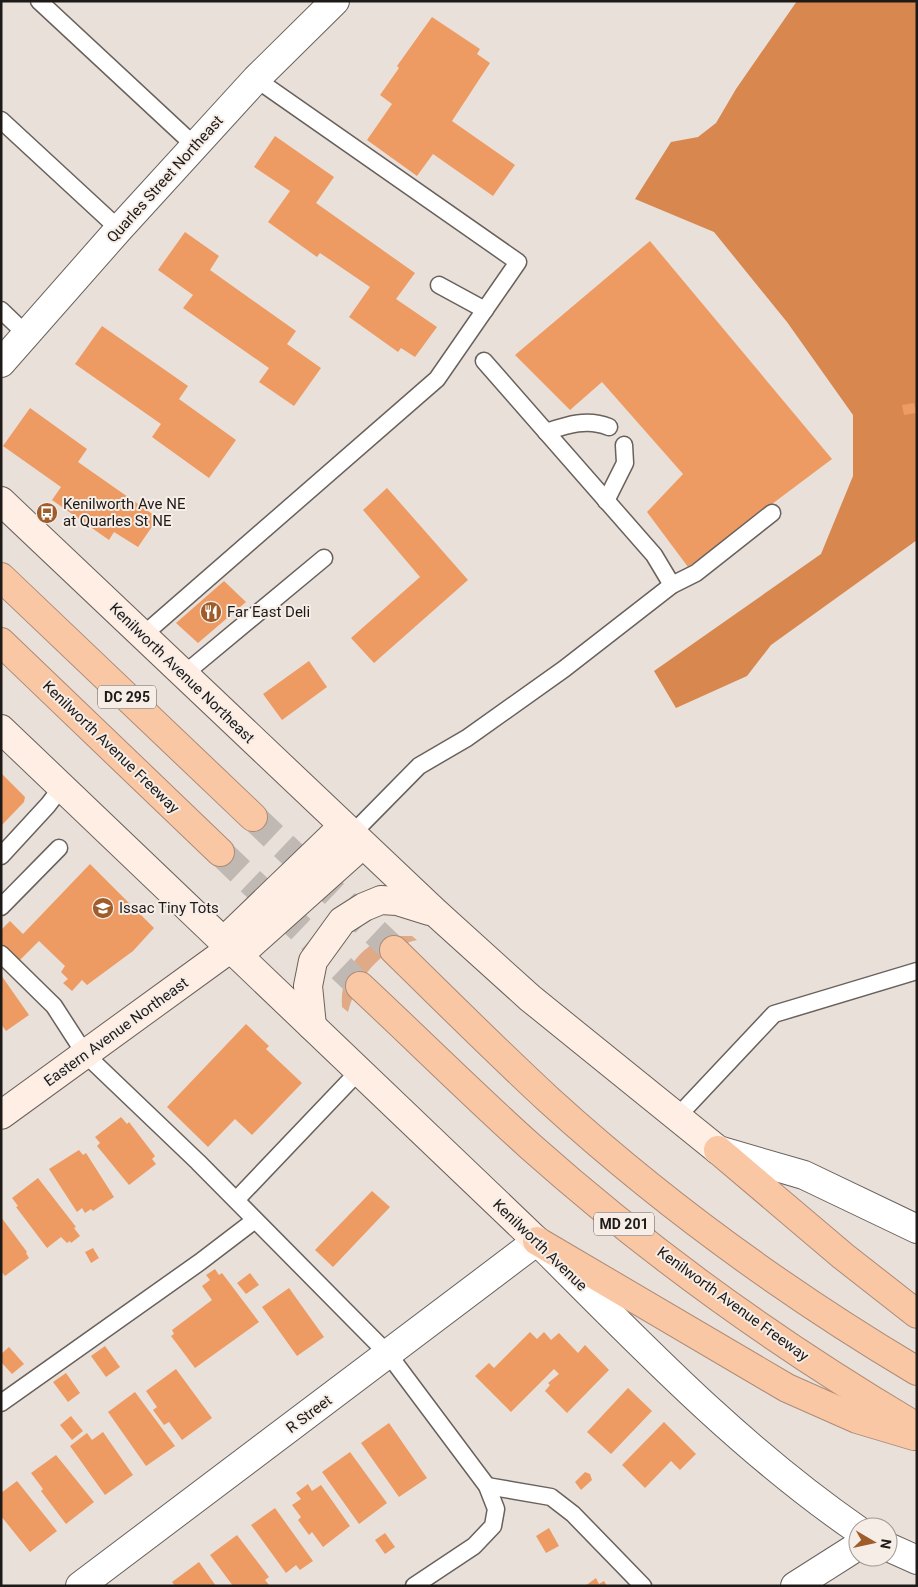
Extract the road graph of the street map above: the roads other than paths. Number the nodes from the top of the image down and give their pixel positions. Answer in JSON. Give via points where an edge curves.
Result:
{"nodes":[{"id":1,"x":39,"y":1,"type":"edge"},
{"id":2,"x":319,"y":6,"type":"edge"},
{"id":3,"x":256,"y":79,"type":"junction"},
{"id":4,"x":1,"y":120,"type":"edge"},
{"id":5,"x":195,"y":146,"type":"junction"},
{"id":6,"x":119,"y":229,"type":"junction"},
{"id":7,"x":439,"y":285,"type":"dead end"},
{"id":8,"x":1,"y":310,"type":"edge"},
{"id":9,"x":485,"y":310,"type":"junction"},
{"id":10,"x":26,"y":334,"type":"junction"},
{"id":11,"x":484,"y":361,"type":"dead end"},
{"id":12,"x":1,"y":363,"type":"edge"},
{"id":13,"x":609,"y":427,"type":"dead end"},
{"id":14,"x":546,"y":432,"type":"junction"},
{"id":15,"x":624,"y":445,"type":"dead end"},
{"id":16,"x":1,"y":500,"type":"edge"},
{"id":17,"x":606,"y":501,"type":"junction"},
{"id":18,"x":772,"y":513,"type":"dead end"},
{"id":19,"x":324,"y":558,"type":"dead end"},
{"id":20,"x":1,"y":577,"type":"edge"},
{"id":21,"x":672,"y":585,"type":"junction"},
{"id":22,"x":142,"y":636,"type":"junction"},
{"id":23,"x":1,"y":642,"type":"edge"},
{"id":24,"x":183,"y":675,"type":"junction"},
{"id":25,"x":1,"y":729,"type":"edge"},
{"id":26,"x":61,"y":788,"type":"junction"},
{"id":27,"x":253,"y":817,"type":"tunnel mouth"},
{"id":28,"x":352,"y":835,"type":"junction"},
{"id":29,"x":59,"y":848,"type":"dead end"},
{"id":30,"x":220,"y":852,"type":"tunnel mouth"},
{"id":31,"x":1,"y":856,"type":"edge"},
{"id":32,"x":1,"y":907,"type":"edge"},
{"id":33,"x":436,"y":913,"type":"junction"},
{"id":34,"x":231,"y":948,"type":"junction"},
{"id":35,"x":394,"y":950,"type":"tunnel mouth"},
{"id":36,"x":1,"y":954,"type":"edge"},
{"id":37,"x":917,"y":971,"type":"edge"},
{"id":38,"x":360,"y":986,"type":"tunnel mouth"},
{"id":39,"x":312,"y":1026,"type":"junction"},
{"id":40,"x":85,"y":1054,"type":"junction"},
{"id":41,"x":358,"y":1072,"type":"junction"},
{"id":42,"x":1,"y":1115,"type":"edge"},
{"id":43,"x":678,"y":1116,"type":"junction"},
{"id":44,"x":718,"y":1150,"type":"junction"},
{"id":45,"x":236,"y":1200,"type":"junction"},
{"id":46,"x":255,"y":1220,"type":"junction"},
{"id":47,"x":917,"y":1229,"type":"edge"},
{"id":48,"x":537,"y":1241,"type":"junction"},
{"id":49,"x":917,"y":1314,"type":"edge"},
{"id":50,"x":389,"y":1355,"type":"junction"},
{"id":51,"x":917,"y":1371,"type":"edge"},
{"id":52,"x":1,"y":1403,"type":"edge"},
{"id":53,"x":917,"y":1427,"type":"edge"},
{"id":54,"x":917,"y":1437,"type":"edge"},
{"id":55,"x":487,"y":1486,"type":"junction"},
{"id":56,"x":848,"y":1523,"type":"edge"},
{"id":57,"x":898,"y":1551,"type":"edge"},
{"id":58,"x":848,"y":1552,"type":"edge"},
{"id":59,"x":917,"y":1560,"type":"edge"},
{"id":60,"x":80,"y":1586,"type":"edge"},
{"id":61,"x":414,"y":1586,"type":"edge"},
{"id":62,"x":643,"y":1586,"type":"edge"},
{"id":63,"x":796,"y":1586,"type":"edge"}],
"edges":[{"from":1,"to":5,"type":"lane"},
{"from":2,"to":3,"type":"street","name":"Quarles Street Northeast"},
{"from":3,"to":5,"type":"street","name":"Quarles Street Northeast"},
{"from":3,"to":9,"type":"lane","via":[[518,262]]},
{"from":4,"to":6,"type":"lane"},
{"from":5,"to":6,"type":"street","name":"Quarles Street Northeast"},
{"from":6,"to":10,"type":"street","name":"Quarles Street Northeast"},
{"from":7,"to":9,"type":"lane"},
{"from":8,"to":10,"type":"lane"},
{"from":9,"to":22,"type":"lane","via":[[437,379]]},
{"from":10,"to":12,"type":"street","name":"Quarles Street Northeast"},
{"from":11,"to":14,"type":"lane"},
{"from":13,"to":14,"type":"lane","via":[[597,422],[571,423]]},
{"from":14,"to":17,"type":"lane"},
{"from":15,"to":17,"type":"lane","via":[[625,462]]},
{"from":16,"to":22,"type":"main road","name":"Kenilworth Avenue Northeast"},
{"from":17,"to":21,"type":"lane","via":[[656,558]]},
{"from":18,"to":21,"type":"lane","via":[[696,573]]},
{"from":19,"to":24,"type":"lane"},
{"from":20,"to":27,"type":"highway","number":"DC 295"},
{"from":21,"to":28,"type":"lane","via":[[564,669],[467,738],[419,766]]},
{"from":22,"to":24,"type":"main road","name":"Kenilworth Avenue Northeast"},
{"from":23,"to":30,"type":"highway","name":"Kenilworth Avenue Freeway","number":"DC 295"},
{"from":24,"to":28,"type":"main road","name":"Kenilworth Avenue Northeast"},
{"from":25,"to":26,"type":"main road"},
{"from":26,"to":31,"type":"lane"},
{"from":26,"to":34,"type":"main road"},
{"from":28,"to":33,"type":"main road"},
{"from":28,"to":34,"type":"main road","via":[[233,932]]},
{"from":29,"to":32,"type":"lane"},
{"from":33,"to":39,"type":"main road","via":[[397,901],[382,900],[342,921],[313,961],[308,986]]},
{"from":33,"to":43,"type":"main road","via":[[530,998]]},
{"from":34,"to":39,"type":"main road","name":"Kenilworth Avenue"},
{"from":34,"to":40,"type":"main road","name":"Eastern Avenue Northeast"},
{"from":35,"to":51,"type":"highway","number":"MD 201","via":[[550,1100],[658,1192],[795,1292]]},
{"from":36,"to":40,"type":"lane","via":[[54,1006]]},
{"from":37,"to":43,"type":"lane","via":[[774,1014]]},
{"from":38,"to":53,"type":"highway","name":"Kenilworth Avenue Freeway","number":"MD 201","via":[[531,1147],[642,1239],[759,1325]]},
{"from":39,"to":41,"type":"main road","name":"Kenilworth Avenue"},
{"from":40,"to":42,"type":"main road","name":"Eastern Avenue Northeast"},
{"from":40,"to":45,"type":"lane"},
{"from":41,"to":45,"type":"lane"},
{"from":41,"to":48,"type":"main road","name":"Kenilworth Avenue"},
{"from":43,"to":44,"type":"main road"},
{"from":44,"to":47,"type":"street","via":[[804,1175]]},
{"from":44,"to":49,"type":"highway"},
{"from":45,"to":46,"type":"lane"},
{"from":46,"to":50,"type":"lane"},
{"from":46,"to":52,"type":"lane"},
{"from":48,"to":50,"type":"street","name":"R Street"},
{"from":48,"to":54,"type":"highway","via":[[787,1388],[858,1419]]},
{"from":48,"to":56,"type":"street","name":"Kenilworth Avenue","via":[[725,1425],[785,1476]]},
{"from":50,"to":55,"type":"lane"},
{"from":50,"to":60,"type":"street","name":"R Street"},
{"from":55,"to":61,"type":"lane","via":[[496,1509],[493,1526],[474,1546]]},
{"from":55,"to":62,"type":"lane","via":[[551,1496],[573,1514]]},
{"from":57,"to":59,"type":"street"},
{"from":58,"to":63,"type":"street"}]}
